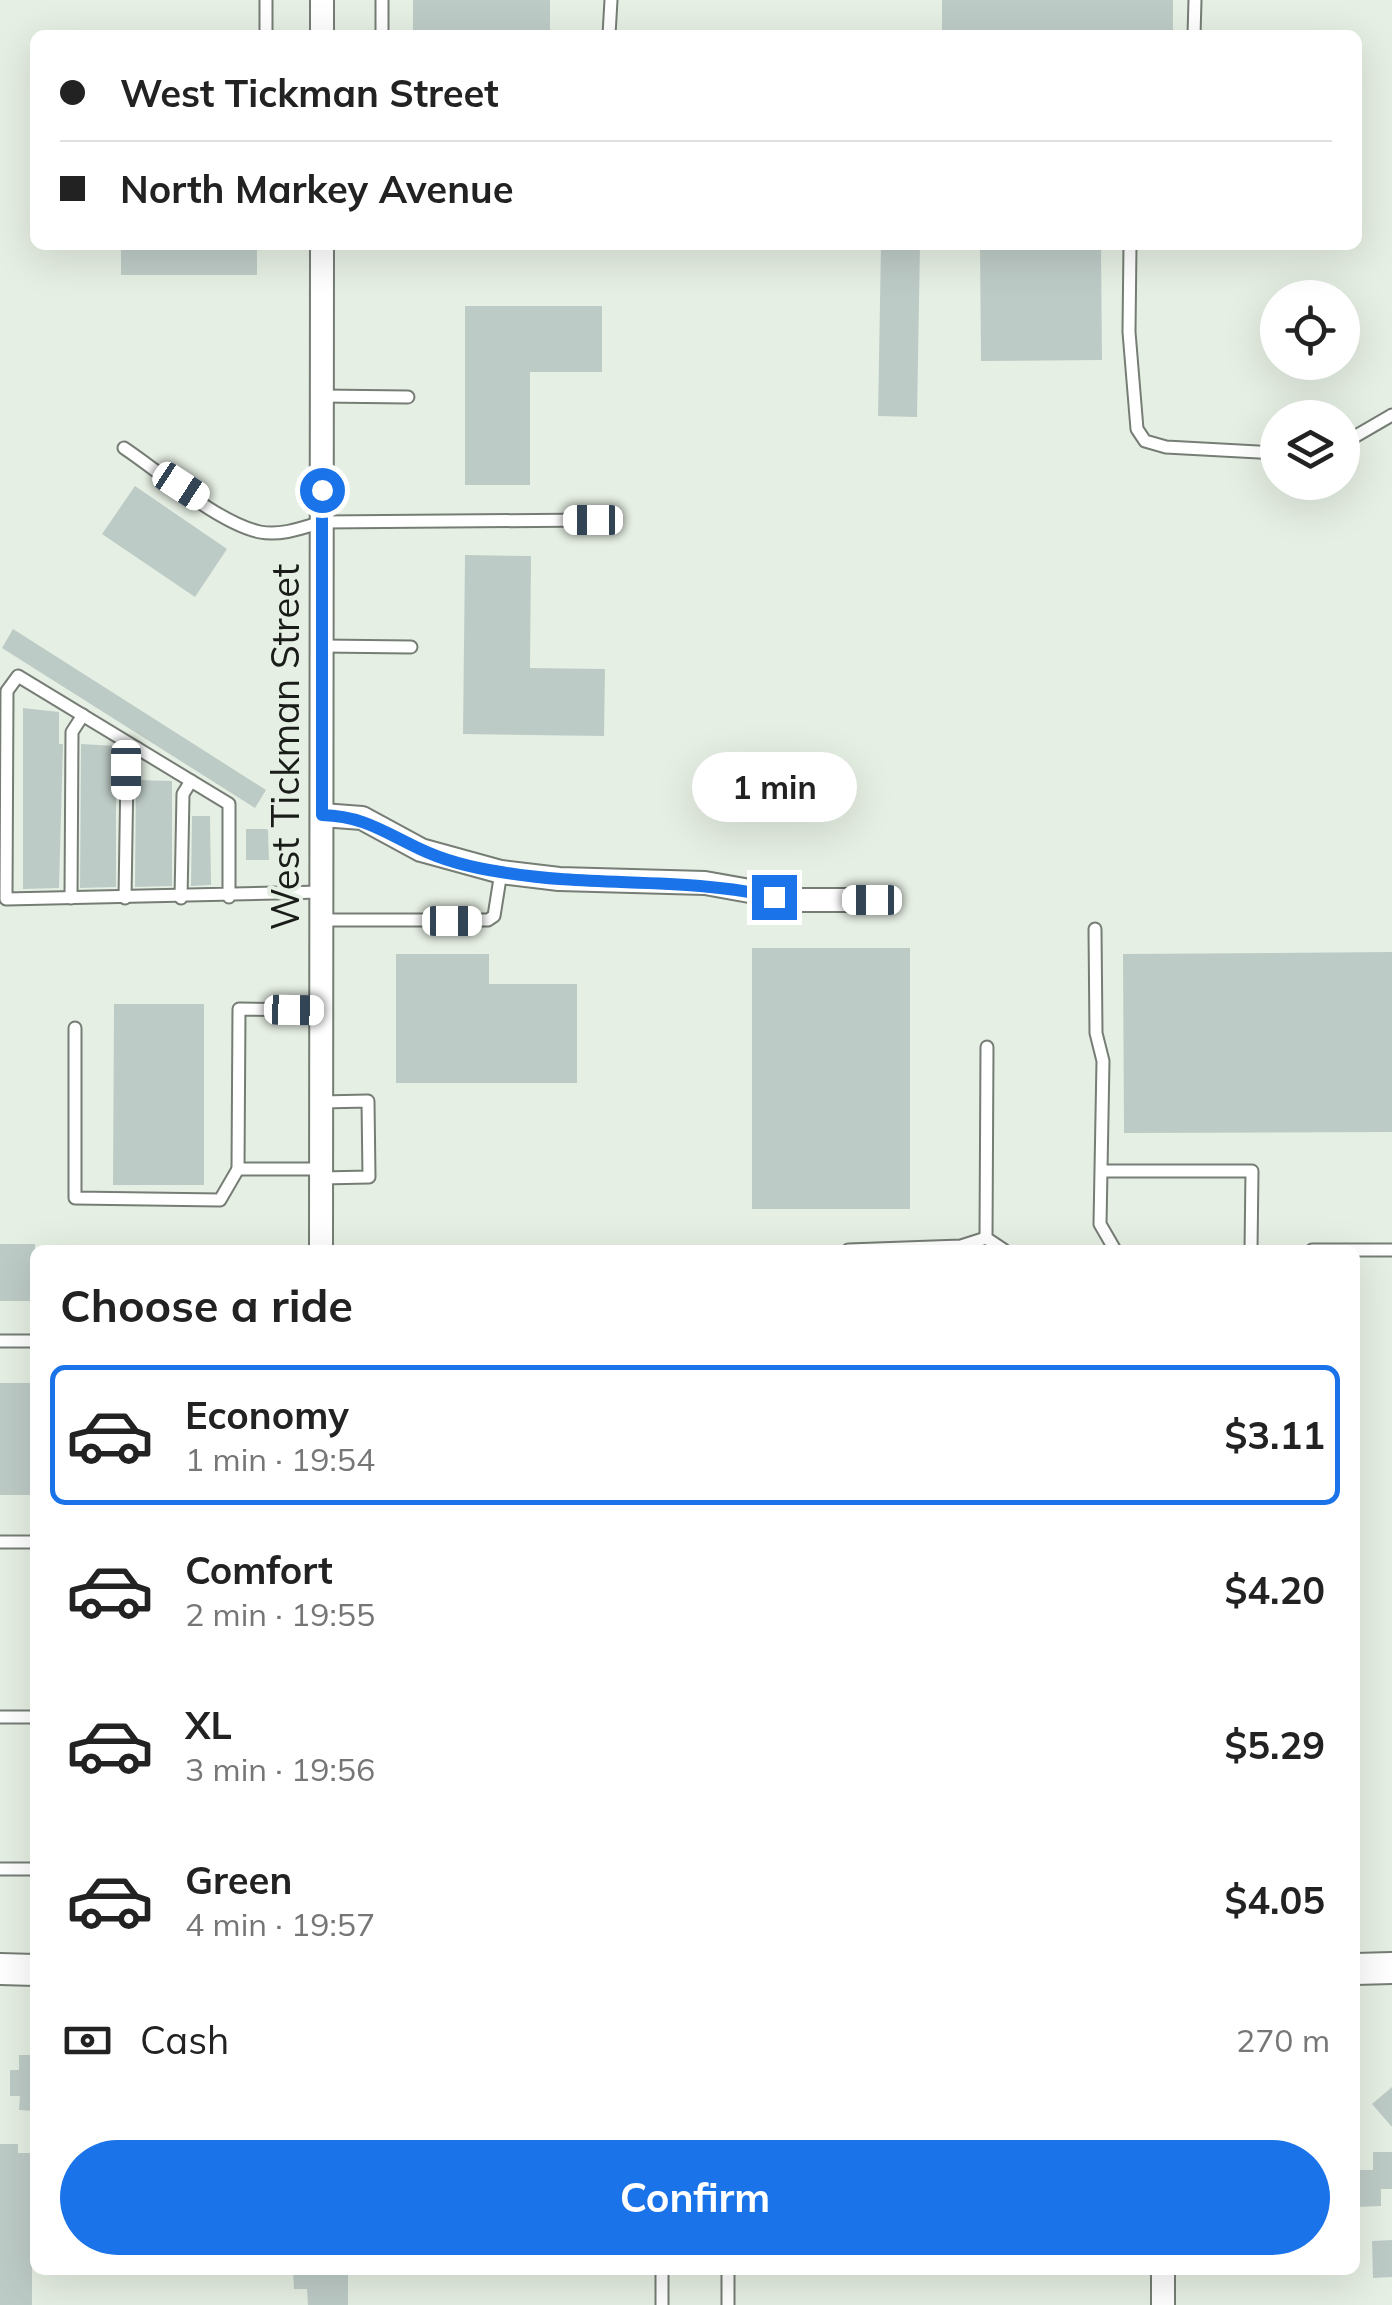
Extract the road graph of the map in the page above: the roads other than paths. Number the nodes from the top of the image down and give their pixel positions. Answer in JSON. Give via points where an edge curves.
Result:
{"nodes":[{"id":1,"x":266,"y":0,"type":"edge"},
{"id":2,"x":322,"y":0,"type":"edge"},
{"id":3,"x":382,"y":0,"type":"edge"},
{"id":4,"x":612,"y":0,"type":"edge"},
{"id":5,"x":1195,"y":0,"type":"edge"},
{"id":6,"x":266,"y":30,"type":"edge"},
{"id":7,"x":322,"y":30,"type":"edge"},
{"id":8,"x":382,"y":30,"type":"edge"},
{"id":9,"x":609,"y":30,"type":"edge"},
{"id":10,"x":1194,"y":30,"type":"edge"},
{"id":11,"x":322,"y":250,"type":"edge"},
{"id":12,"x":1130,"y":250,"type":"edge"},
{"id":13,"x":322,"y":396,"type":"junction"},
{"id":14,"x":408,"y":397,"type":"dead end"},
{"id":15,"x":1392,"y":415,"type":"edge"},
{"id":16,"x":1360,"y":434,"type":"edge"},
{"id":17,"x":124,"y":448,"type":"dead end"},
{"id":18,"x":1260,"y":452,"type":"edge"},
{"id":19,"x":593,"y":520,"type":"dead end"},
{"id":20,"x":322,"y":522,"type":"junction"},
{"id":21,"x":322,"y":646,"type":"junction"},
{"id":22,"x":411,"y":647,"type":"dead end"},
{"id":23,"x":83,"y":716,"type":"junction"},
{"id":24,"x":137,"y":748,"type":"junction"},
{"id":25,"x":191,"y":781,"type":"junction"},
{"id":26,"x":322,"y":815,"type":"junction"},
{"id":27,"x":501,"y":872,"type":"junction"},
{"id":28,"x":322,"y":892,"type":"junction"},
{"id":29,"x":71,"y":898,"type":"junction"},
{"id":30,"x":125,"y":898,"type":"junction"},
{"id":31,"x":181,"y":898,"type":"junction"},
{"id":32,"x":228,"y":898,"type":"junction"},
{"id":33,"x":872,"y":900,"type":"dead end"},
{"id":34,"x":322,"y":920,"type":"junction"},
{"id":35,"x":1096,"y":929,"type":"dead end"},
{"id":36,"x":321,"y":1010,"type":"junction"},
{"id":37,"x":75,"y":1028,"type":"dead end"},
{"id":38,"x":987,"y":1047,"type":"dead end"},
{"id":39,"x":321,"y":1102,"type":"junction"},
{"id":40,"x":238,"y":1168,"type":"junction"},
{"id":41,"x":1102,"y":1172,"type":"junction"},
{"id":42,"x":321,"y":1173,"type":"junction"},
{"id":43,"x":986,"y":1238,"type":"junction"},
{"id":44,"x":321,"y":1245,"type":"edge"},
{"id":45,"x":964,"y":1245,"type":"edge"},
{"id":46,"x":996,"y":1245,"type":"edge"},
{"id":47,"x":1111,"y":1245,"type":"edge"},
{"id":48,"x":1251,"y":1245,"type":"edge"},
{"id":49,"x":1360,"y":1250,"type":"edge"},
{"id":50,"x":1392,"y":1250,"type":"edge"},
{"id":51,"x":0,"y":1340,"type":"edge"},
{"id":52,"x":30,"y":1340,"type":"edge"},
{"id":53,"x":0,"y":1542,"type":"edge"},
{"id":54,"x":30,"y":1542,"type":"edge"},
{"id":55,"x":0,"y":1717,"type":"edge"},
{"id":56,"x":30,"y":1717,"type":"edge"},
{"id":57,"x":0,"y":1868,"type":"edge"},
{"id":58,"x":30,"y":1869,"type":"edge"},
{"id":59,"x":1360,"y":1968,"type":"edge"},
{"id":60,"x":1392,"y":1968,"type":"edge"},
{"id":61,"x":0,"y":1970,"type":"edge"},
{"id":62,"x":30,"y":1970,"type":"edge"},
{"id":63,"x":662,"y":2275,"type":"edge"},
{"id":64,"x":728,"y":2275,"type":"edge"},
{"id":65,"x":1163,"y":2275,"type":"edge"},
{"id":66,"x":662,"y":2305,"type":"edge"},
{"id":67,"x":728,"y":2305,"type":"edge"},
{"id":68,"x":1163,"y":2305,"type":"edge"}],
"edges":[{"from":1,"to":6,"type":"lane"},
{"from":2,"to":7,"type":"street"},
{"from":3,"to":8,"type":"lane"},
{"from":4,"to":9,"type":"lane"},
{"from":5,"to":10,"type":"lane"},
{"from":11,"to":13,"type":"street","name":"West Tickman Street"},
{"from":12,"to":18,"type":"lane","via":[[1137,429],[1145,441],[1166,446]]},
{"from":13,"to":14,"type":"lane"},
{"from":13,"to":20,"type":"street","name":"West Tickman Street"},
{"from":15,"to":16,"type":"lane"},
{"from":17,"to":20,"type":"lane","via":[[250,528],[292,532]]},
{"from":19,"to":20,"type":"lane"},
{"from":20,"to":21,"type":"street","name":"West Tickman Street"},
{"from":21,"to":22,"type":"lane"},
{"from":21,"to":26,"type":"street","name":"West Tickman Street"},
{"from":23,"to":24,"type":"lane"},
{"from":23,"to":29,"type":"lane","via":[[72,732]]},
{"from":23,"to":29,"type":"lane","via":[[18,676],[7,691],[6,899]]},
{"from":24,"to":25,"type":"lane"},
{"from":24,"to":30,"type":"lane","via":[[126,770]]},
{"from":25,"to":31,"type":"lane","via":[[183,794]]},
{"from":25,"to":32,"type":"lane","via":[[228,804]]},
{"from":26,"to":27,"type":"street","via":[[362,818],[422,850]]},
{"from":26,"to":28,"type":"street","name":"West Tickman Street"},
{"from":27,"to":33,"type":"street","via":[[705,883],[800,900]]},
{"from":27,"to":34,"type":"lane","via":[[488,920]]},
{"from":28,"to":32,"type":"lane"},
{"from":28,"to":34,"type":"street","name":"West Tickman Street"},
{"from":29,"to":30,"type":"lane"},
{"from":30,"to":31,"type":"lane"},
{"from":31,"to":32,"type":"lane"},
{"from":34,"to":36,"type":"street","name":"West Tickman Street"},
{"from":35,"to":41,"type":"lane"},
{"from":36,"to":39,"type":"street","name":"West Tickman Street"},
{"from":36,"to":40,"type":"lane","via":[[239,1009]]},
{"from":37,"to":40,"type":"lane","via":[[75,1198],[220,1200]]},
{"from":38,"to":43,"type":"lane"},
{"from":39,"to":42,"type":"street","name":"West Tickman Street"},
{"from":39,"to":42,"type":"lane","via":[[368,1101],[369,1177]]},
{"from":40,"to":42,"type":"lane"},
{"from":41,"to":47,"type":"lane","via":[[1100,1224]]},
{"from":41,"to":48,"type":"lane","via":[[1252,1171]]},
{"from":42,"to":44,"type":"street","name":"West Tickman Street"},
{"from":43,"to":45,"type":"lane"},
{"from":43,"to":46,"type":"lane"},
{"from":49,"to":50,"type":"lane"},
{"from":51,"to":52,"type":"lane"},
{"from":53,"to":54,"type":"lane"},
{"from":55,"to":56,"type":"lane"},
{"from":57,"to":58,"type":"lane"},
{"from":59,"to":60,"type":"street"},
{"from":61,"to":62,"type":"street"},
{"from":63,"to":66,"type":"lane"},
{"from":64,"to":67,"type":"lane"},
{"from":65,"to":68,"type":"street"}]}
